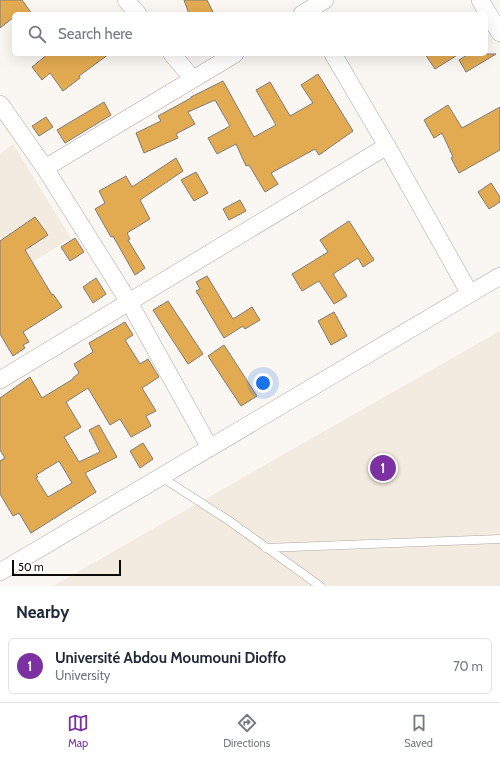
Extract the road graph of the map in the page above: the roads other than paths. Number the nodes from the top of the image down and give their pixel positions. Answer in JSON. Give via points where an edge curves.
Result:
{"nodes":[{"id":1,"x":126,"y":0,"type":"edge"},
{"id":2,"x":325,"y":0,"type":"edge"},
{"id":3,"x":480,"y":0,"type":"edge"},
{"id":4,"x":305,"y":10,"type":"edge"},
{"id":5,"x":136,"y":12,"type":"edge"},
{"id":6,"x":487,"y":12,"type":"edge"},
{"id":7,"x":488,"y":13,"type":"edge"},
{"id":8,"x":500,"y":33,"type":"edge"},
{"id":9,"x":174,"y":56,"type":"edge"},
{"id":10,"x":232,"y":56,"type":"edge"},
{"id":11,"x":334,"y":56,"type":"edge"},
{"id":12,"x":193,"y":79,"type":"junction"},
{"id":13,"x":0,"y":104,"type":"edge"},
{"id":14,"x":387,"y":146,"type":"junction"},
{"id":15,"x":45,"y":168,"type":"junction"},
{"id":16,"x":500,"y":276,"type":"edge"},
{"id":17,"x":470,"y":294,"type":"junction"},
{"id":18,"x":129,"y":302,"type":"junction"},
{"id":19,"x":0,"y":380,"type":"edge"},
{"id":20,"x":210,"y":448,"type":"junction"},
{"id":21,"x":160,"y":477,"type":"junction"},
{"id":22,"x":500,"y":539,"type":"edge"},
{"id":23,"x":266,"y":548,"type":"junction"},
{"id":24,"x":0,"y":572,"type":"edge"},
{"id":25,"x":320,"y":586,"type":"edge"}],
"edges":[{"from":1,"to":5,"type":"street"},
{"from":2,"to":4,"type":"street"},
{"from":3,"to":6,"type":"street"},
{"from":7,"to":8,"type":"street"},
{"from":9,"to":12,"type":"street"},
{"from":10,"to":12,"type":"street"},
{"from":11,"to":14,"type":"street"},
{"from":12,"to":15,"type":"street"},
{"from":13,"to":15,"type":"street"},
{"from":14,"to":17,"type":"street"},
{"from":14,"to":18,"type":"street"},
{"from":15,"to":18,"type":"street"},
{"from":16,"to":17,"type":"street"},
{"from":17,"to":20,"type":"street"},
{"from":18,"to":19,"type":"street"},
{"from":18,"to":20,"type":"street"},
{"from":20,"to":21,"type":"street"},
{"from":21,"to":23,"type":"lane","via":[[228,520]]},
{"from":21,"to":24,"type":"street"},
{"from":22,"to":23,"type":"lane"},
{"from":23,"to":25,"type":"lane"}]}
